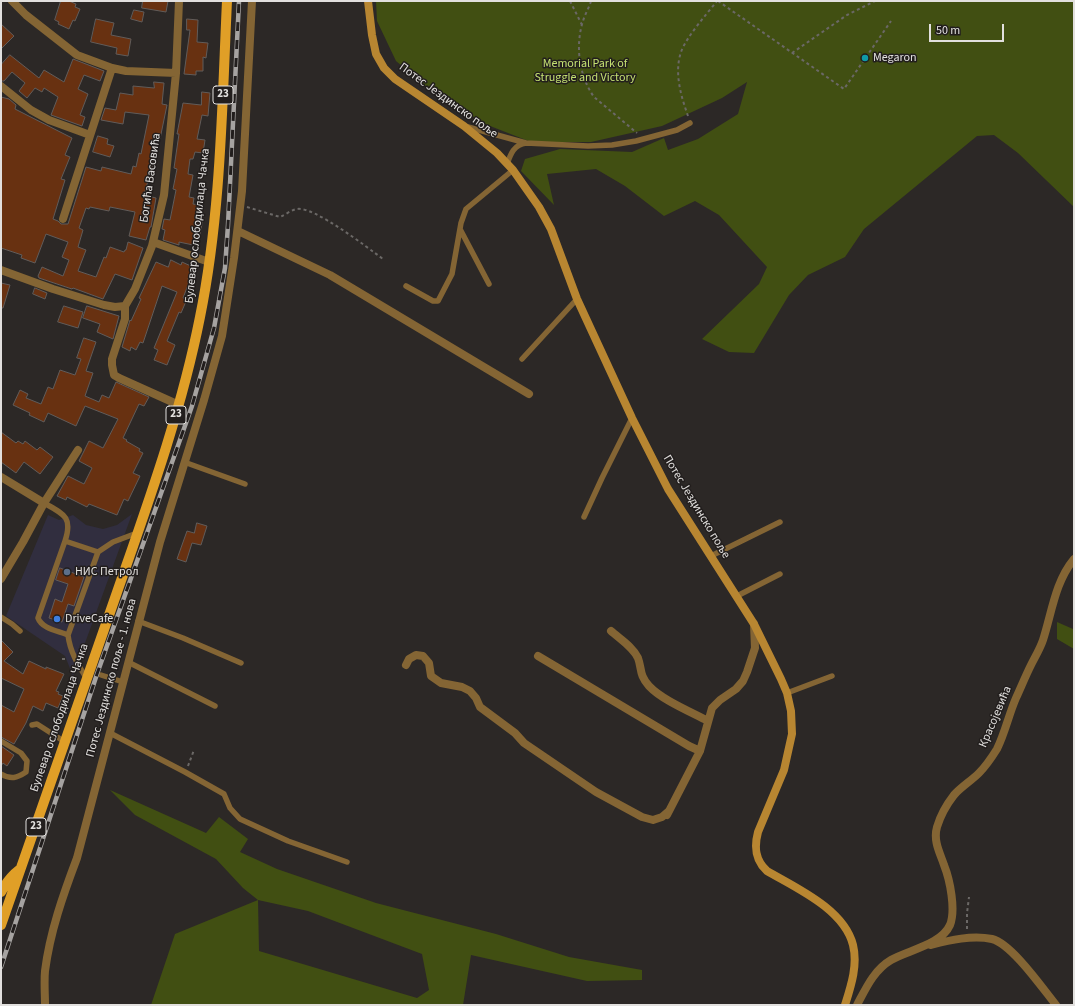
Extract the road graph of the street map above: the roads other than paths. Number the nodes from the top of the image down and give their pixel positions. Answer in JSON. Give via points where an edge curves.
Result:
{"nodes":[{"id":1,"x":12,"y":1,"type":"edge"},
{"id":2,"x":179,"y":1,"type":"edge"},
{"id":3,"x":227,"y":1,"type":"edge"},
{"id":4,"x":252,"y":1,"type":"edge"},
{"id":5,"x":368,"y":1,"type":"edge"},
{"id":6,"x":112,"y":68,"type":"junction"},
{"id":7,"x":176,"y":73,"type":"junction"},
{"id":8,"x":1,"y":86,"type":"edge"},
{"id":9,"x":690,"y":123,"type":"road end"},
{"id":10,"x":464,"y":126,"type":"junction"},
{"id":11,"x":90,"y":135,"type":"junction"},
{"id":12,"x":526,"y":142,"type":"junction"},
{"id":13,"x":510,"y":167,"type":"junction"},
{"id":14,"x":63,"y":219,"type":"dead end"},
{"id":15,"x":460,"y":230,"type":"junction"},
{"id":16,"x":238,"y":231,"type":"junction"},
{"id":17,"x":153,"y":242,"type":"junction"},
{"id":18,"x":209,"y":262,"type":"junction"},
{"id":19,"x":1,"y":270,"type":"edge"},
{"id":20,"x":489,"y":284,"type":"dead end"},
{"id":21,"x":406,"y":286,"type":"dead end"},
{"id":22,"x":577,"y":299,"type":"junction"},
{"id":23,"x":125,"y":306,"type":"junction"},
{"id":24,"x":522,"y":359,"type":"dead end"},
{"id":25,"x":529,"y":394,"type":"dead end"},
{"id":26,"x":179,"y":404,"type":"junction"},
{"id":27,"x":632,"y":418,"type":"junction"},
{"id":28,"x":78,"y":450,"type":"dead end"},
{"id":29,"x":184,"y":462,"type":"junction"},
{"id":30,"x":1,"y":476,"type":"edge"},
{"id":31,"x":245,"y":484,"type":"dead end"},
{"id":32,"x":44,"y":503,"type":"junction"},
{"id":33,"x":584,"y":517,"type":"dead end"},
{"id":34,"x":780,"y":522,"type":"dead end"},
{"id":35,"x":138,"y":533,"type":"junction"},
{"id":36,"x":65,"y":541,"type":"junction"},
{"id":37,"x":98,"y":552,"type":"junction"},
{"id":38,"x":711,"y":556,"type":"junction"},
{"id":39,"x":1074,"y":559,"type":"edge"},
{"id":40,"x":780,"y":574,"type":"dead end"},
{"id":41,"x":1,"y":579,"type":"edge"},
{"id":42,"x":737,"y":596,"type":"junction"},
{"id":43,"x":1,"y":617,"type":"edge"},
{"id":44,"x":138,"y":621,"type":"junction"},
{"id":45,"x":754,"y":624,"type":"junction"},
{"id":46,"x":20,"y":631,"type":"dead end"},
{"id":47,"x":612,"y":631,"type":"dead end"},
{"id":48,"x":68,"y":635,"type":"junction"},
{"id":49,"x":538,"y":656,"type":"dead end"},
{"id":50,"x":128,"y":662,"type":"junction"},
{"id":51,"x":240,"y":663,"type":"dead end"},
{"id":52,"x":406,"y":665,"type":"dead end"},
{"id":53,"x":101,"y":675,"type":"dead end"},
{"id":54,"x":832,"y":676,"type":"dead end"},
{"id":55,"x":87,"y":679,"type":"junction"},
{"id":56,"x":123,"y":682,"type":"junction"},
{"id":57,"x":787,"y":693,"type":"junction"},
{"id":58,"x":215,"y":706,"type":"dead end"},
{"id":59,"x":708,"y":721,"type":"junction"},
{"id":60,"x":32,"y":725,"type":"dead end"},
{"id":61,"x":110,"y":732,"type":"junction"},
{"id":62,"x":1,"y":741,"type":"edge"},
{"id":63,"x":65,"y":742,"type":"junction"},
{"id":64,"x":700,"y":751,"type":"junction"},
{"id":65,"x":1,"y":774,"type":"edge"},
{"id":66,"x":669,"y":811,"type":"junction"},
{"id":67,"x":664,"y":821,"type":"dead end"},
{"id":68,"x":347,"y":862,"type":"dead end"},
{"id":69,"x":21,"y":869,"type":"junction"},
{"id":70,"x":1,"y":892,"type":"edge"},
{"id":71,"x":4,"y":911,"type":"edge"},
{"id":72,"x":1,"y":924,"type":"edge"},
{"id":73,"x":915,"y":950,"type":"junction"},
{"id":74,"x":45,"y":1005,"type":"edge"},
{"id":75,"x":845,"y":1005,"type":"edge"},
{"id":76,"x":857,"y":1005,"type":"edge"},
{"id":77,"x":1056,"y":1005,"type":"edge"}],
"edges":[{"from":1,"to":6,"type":"street","via":[[77,56]]},
{"from":2,"to":7,"type":"street","name":"Богића Васовића"},
{"from":3,"to":18,"type":"main road","name":"Булевар ослободилаца Чачка","number":"23","via":[[219,165]]},
{"from":4,"to":16,"type":"street","name":"Потес Јездинско поље - 1. нова"},
{"from":5,"to":10,"type":"main road","name":"Потес Јездинско поље","via":[[376,54],[384,68],[394,79]]},
{"from":6,"to":7,"type":"street"},
{"from":6,"to":11,"type":"street"},
{"from":7,"to":17,"type":"street","name":"Богића Васовића","via":[[164,195]]},
{"from":8,"to":11,"type":"street","via":[[40,115]]},
{"from":9,"to":12,"type":"lane","via":[[677,130],[624,144],[568,146]]},
{"from":10,"to":12,"type":"lane"},
{"from":10,"to":13,"type":"main road","name":"Потес Јездинско поље"},
{"from":11,"to":14,"type":"street"},
{"from":12,"to":13,"type":"lane","via":[[514,149]]},
{"from":13,"to":15,"type":"lane","via":[[466,209]]},
{"from":13,"to":22,"type":"main road","name":"Потес Јездинско поље","via":[[539,207],[551,229]]},
{"from":15,"to":20,"type":"lane"},
{"from":15,"to":21,"type":"lane","via":[[452,274],[438,300],[433,301]]},
{"from":16,"to":25,"type":"street","via":[[330,275]]},
{"from":16,"to":29,"type":"street","name":"Потес Јездинско поље - 1. нова","via":[[222,336]]},
{"from":17,"to":18,"type":"street"},
{"from":17,"to":23,"type":"street","name":"Богића Васовића","via":[[135,289]]},
{"from":18,"to":26,"type":"main road","name":"Булевар ослободилаца Чачка","number":"23","via":[[201,316]]},
{"from":19,"to":23,"type":"street","via":[[104,305]]},
{"from":22,"to":24,"type":"lane"},
{"from":22,"to":27,"type":"main road","name":"Потес Јездинско поље"},
{"from":23,"to":26,"type":"street","name":"Богића Васовића","via":[[124,319],[112,359],[114,375]]},
{"from":26,"to":35,"type":"main road","name":"Булевар ослободилаца Чачка","number":"23"},
{"from":27,"to":33,"type":"lane"},
{"from":27,"to":38,"type":"main road","name":"Потес Јездинско поље","via":[[668,488]]},
{"from":28,"to":32,"type":"street"},
{"from":29,"to":31,"type":"lane"},
{"from":29,"to":44,"type":"street","name":"Потес Јездинско поље - 1. нова"},
{"from":30,"to":32,"type":"street"},
{"from":32,"to":36,"type":"lane","via":[[57,510],[69,524]]},
{"from":32,"to":41,"type":"street"},
{"from":34,"to":38,"type":"lane"},
{"from":35,"to":37,"type":"lane","via":[[125,536]]},
{"from":35,"to":55,"type":"main road","name":"Булевар ослободилаца Чачка","number":"23"},
{"from":36,"to":37,"type":"lane"},
{"from":36,"to":48,"type":"lane","via":[[38,618],[39,622],[47,627]]},
{"from":37,"to":48,"type":"lane"},
{"from":38,"to":42,"type":"main road","name":"Потес Јездинско поље"},
{"from":39,"to":73,"type":"street","name":"Красојевића","via":[[1058,588],[1042,642],[997,748],[979,773],[954,795],[936,829],[937,849],[950,886],[950,925],[937,939]]},
{"from":40,"to":42,"type":"lane"},
{"from":42,"to":45,"type":"main road","name":"Потес Јездинско поље"},
{"from":43,"to":46,"type":"lane"},
{"from":44,"to":50,"type":"street","name":"Потес Јездинско поље - 1. нова"},
{"from":44,"to":51,"type":"lane"},
{"from":45,"to":57,"type":"main road","name":"Потес Јездинско поље"},
{"from":45,"to":59,"type":"street","via":[[755,648],[748,672],[736,689],[712,708]]},
{"from":47,"to":59,"type":"street","via":[[634,650],[640,670],[650,686],[660,695]]},
{"from":48,"to":55,"type":"lane","via":[[72,651]]},
{"from":49,"to":64,"type":"street"},
{"from":50,"to":56,"type":"street","name":"Потес Јездинско поље - 1. нова"},
{"from":50,"to":58,"type":"lane"},
{"from":52,"to":66,"type":"street","via":[[409,659],[416,655],[423,656],[429,663],[431,676],[441,683],[470,691],[480,707],[524,743],[596,792],[642,817],[653,820]]},
{"from":53,"to":56,"type":"lane"},
{"from":54,"to":57,"type":"lane"},
{"from":55,"to":63,"type":"main road","name":"Булевар ослободилаца Чачка","number":"23"},
{"from":56,"to":61,"type":"street","name":"Потес Јездинско поље - 1. нова"},
{"from":57,"to":75,"type":"main road","name":"Потес Јездинско поље","via":[[792,720],[789,750],[782,776],[758,832],[756,851],[758,859],[767,871],[817,900],[846,929],[853,944],[855,961]]},
{"from":59,"to":64,"type":"street"},
{"from":60,"to":63,"type":"lane","via":[[37,724]]},
{"from":61,"to":68,"type":"lane","via":[[224,794],[230,808],[240,819],[288,841]]},
{"from":61,"to":74,"type":"street","name":"Потес Јездинско поље - 1. нова","via":[[76,858],[60,904],[46,967]]},
{"from":62,"to":65,"type":"lane","via":[[21,753],[27,761],[26,772],[18,778]]},
{"from":63,"to":69,"type":"main road","name":"Булевар ослободилаца Чачка","number":"23"},
{"from":64,"to":66,"type":"street"},
{"from":66,"to":67,"type":"street"},
{"from":69,"to":70,"type":"main road","via":[[12,876]]},
{"from":69,"to":71,"type":"main road","name":"Булевар ослободилаца Чачка","number":"23"},
{"from":71,"to":72,"type":"main road","name":"Булевар ослободилаца Чачка","number":"23"},
{"from":73,"to":76,"type":"street","via":[[891,960],[879,969]]},
{"from":73,"to":77,"type":"street","via":[[968,938],[992,940],[1005,946],[1015,955]]}]}
